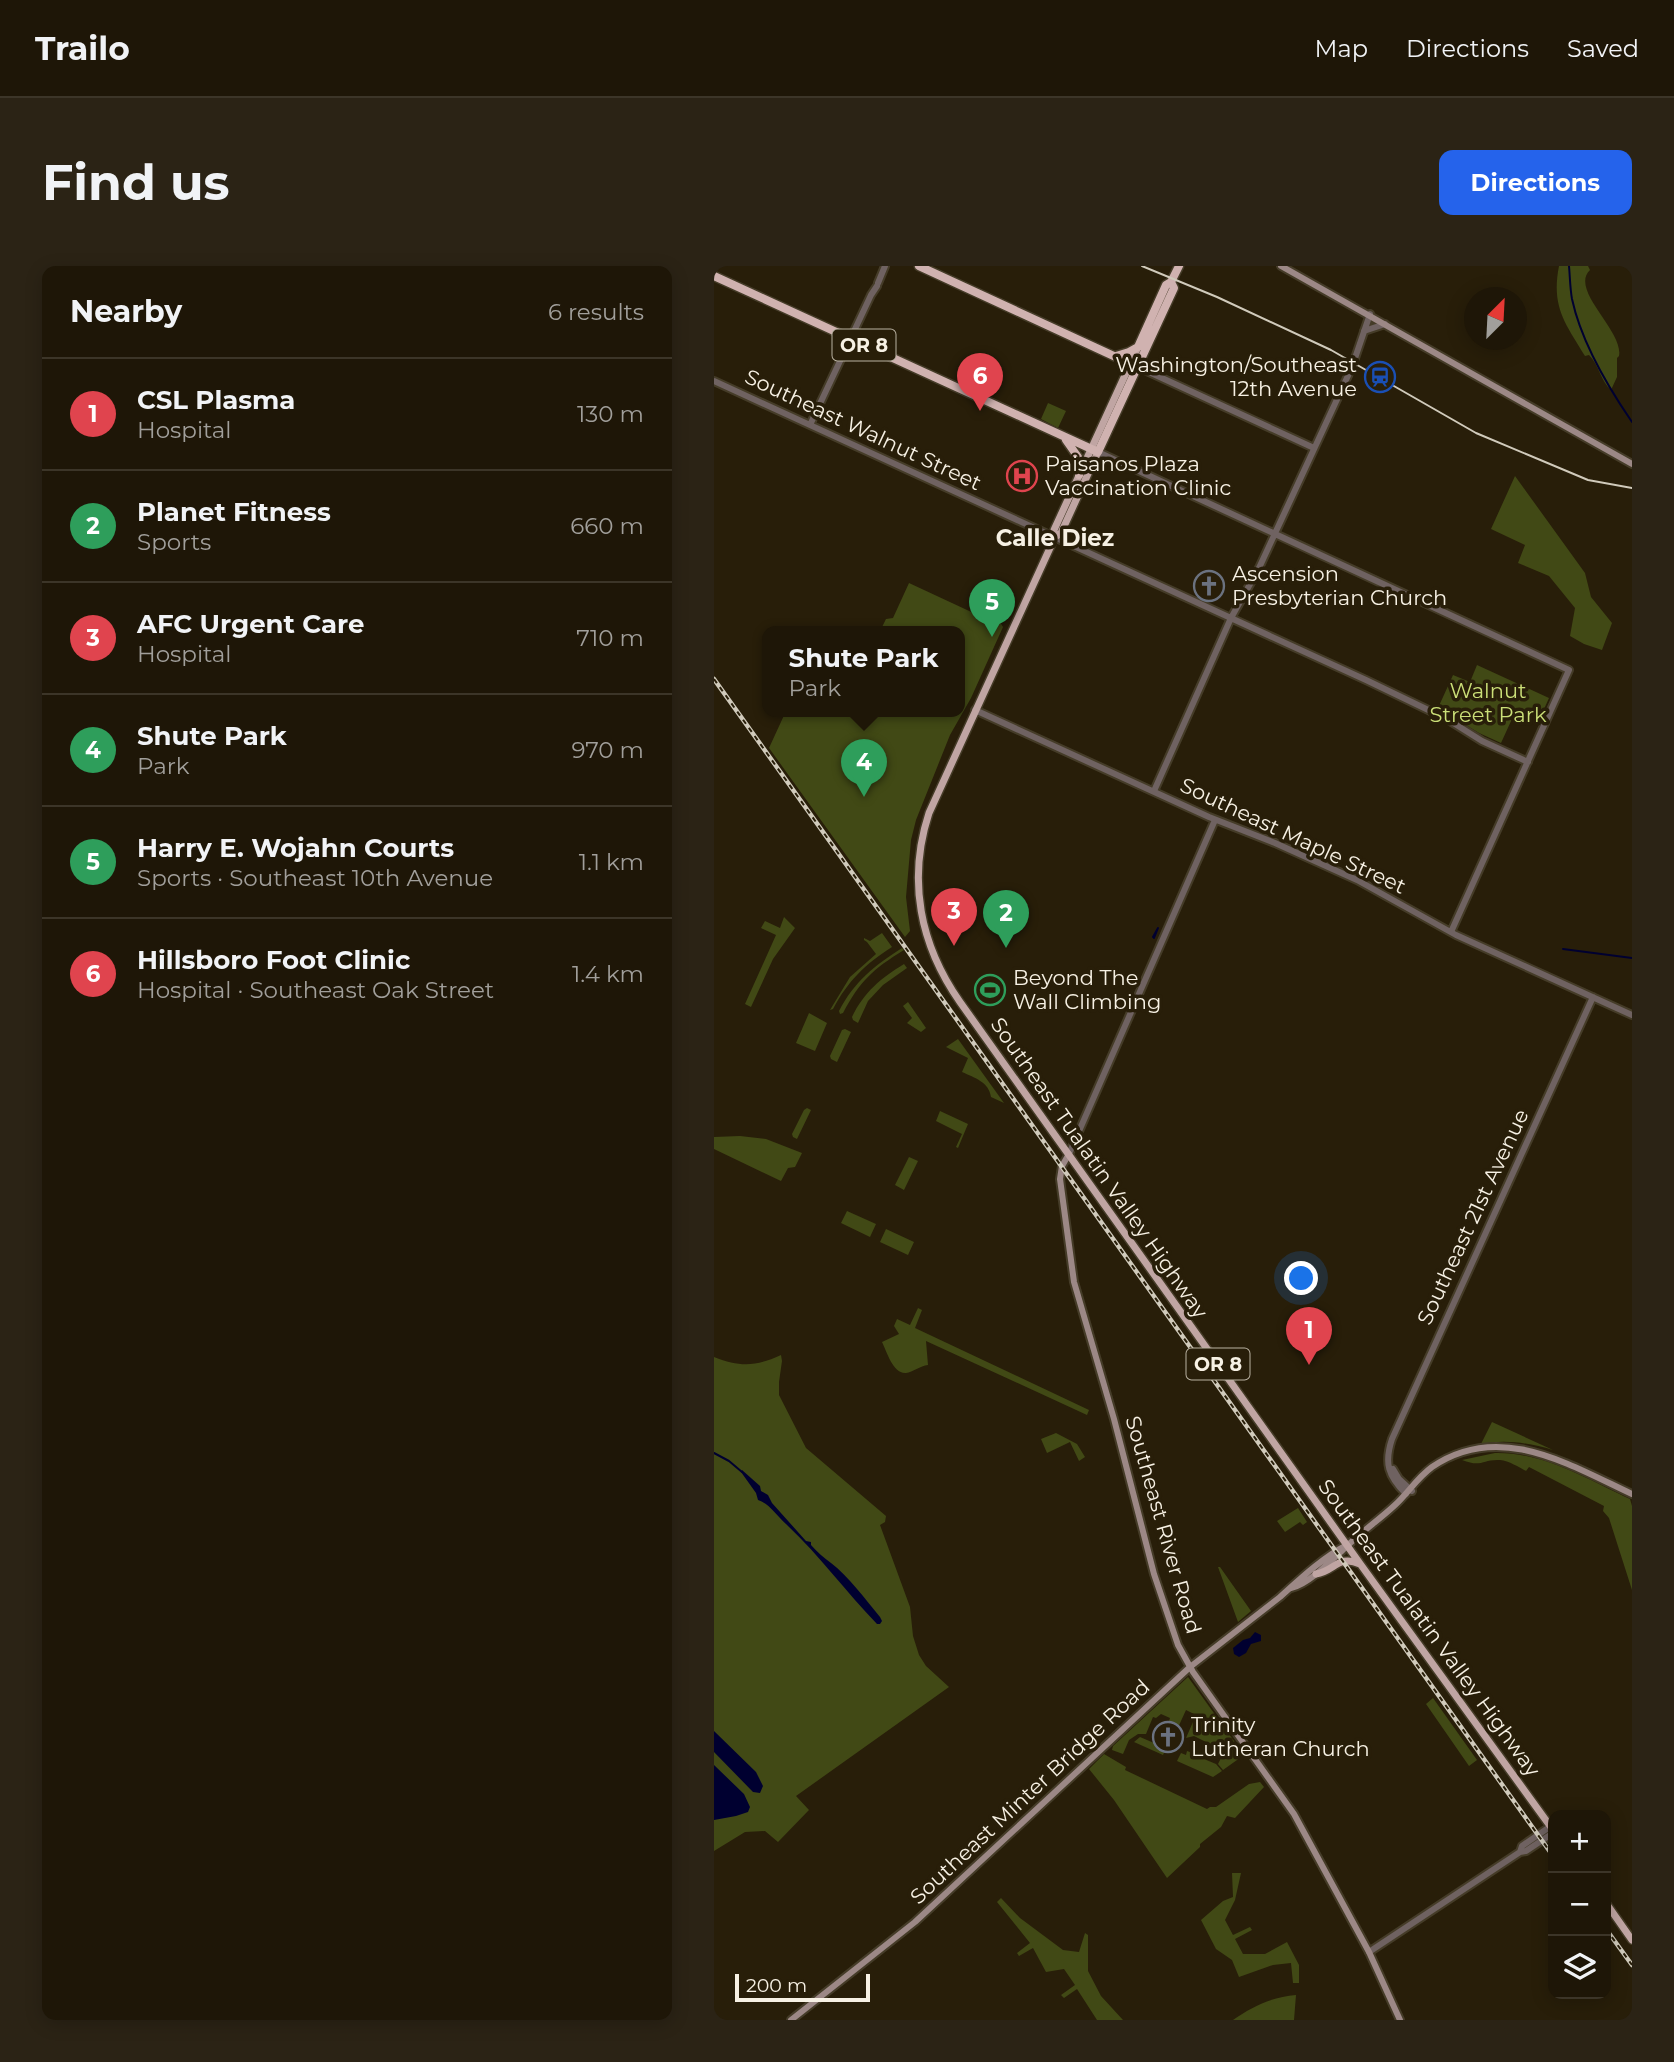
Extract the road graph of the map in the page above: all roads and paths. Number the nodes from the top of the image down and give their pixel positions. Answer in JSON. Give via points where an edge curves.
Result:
{"nodes":[{"id":1,"x":885,"y":266,"type":"edge"},
{"id":2,"x":919,"y":266,"type":"edge"},
{"id":3,"x":1179,"y":266,"type":"edge"},
{"id":4,"x":1281,"y":266,"type":"edge"},
{"id":5,"x":714,"y":276,"type":"edge"},
{"id":6,"x":1171,"y":282,"type":"junction"},
{"id":7,"x":1370,"y":314,"type":"junction"},
{"id":8,"x":1386,"y":323,"type":"junction"},
{"id":9,"x":1364,"y":331,"type":"junction"},
{"id":10,"x":851,"y":339,"type":"junction"},
{"id":11,"x":1138,"y":347,"type":"junction"},
{"id":12,"x":1114,"y":356,"type":"junction"},
{"id":13,"x":1134,"y":365,"type":"junction"},
{"id":14,"x":714,"y":381,"type":"edge"},
{"id":15,"x":810,"y":425,"type":"junction"},
{"id":16,"x":1064,"y":437,"type":"junction"},
{"id":17,"x":1314,"y":448,"type":"junction"},
{"id":18,"x":1095,"y":450,"type":"junction"},
{"id":19,"x":1632,"y":464,"type":"edge"},
{"id":20,"x":1079,"y":475,"type":"junction"},
{"id":21,"x":1274,"y":535,"type":"junction"},
{"id":22,"x":1055,"y":537,"type":"junction"},
{"id":23,"x":1231,"y":618,"type":"junction"},
{"id":24,"x":975,"y":710,"type":"junction"},
{"id":25,"x":1528,"y":762,"type":"junction"},
{"id":26,"x":1154,"y":791,"type":"junction"},
{"id":27,"x":1215,"y":820,"type":"junction"},
{"id":28,"x":1451,"y":932,"type":"junction"},
{"id":29,"x":1593,"y":997,"type":"junction"},
{"id":30,"x":1632,"y":1015,"type":"edge"},
{"id":31,"x":1069,"y":1154,"type":"junction"},
{"id":32,"x":1409,"y":1491,"type":"junction"},
{"id":33,"x":1632,"y":1494,"type":"edge"},
{"id":34,"x":1347,"y":1545,"type":"junction"},
{"id":35,"x":1361,"y":1565,"type":"junction"},
{"id":36,"x":1316,"y":1574,"type":"junction"},
{"id":37,"x":1291,"y":1588,"type":"junction"},
{"id":38,"x":1190,"y":1667,"type":"junction"},
{"id":39,"x":1548,"y":1824,"type":"edge"},
{"id":40,"x":1548,"y":1832,"type":"edge"},
{"id":41,"x":1611,"y":1910,"type":"edge"},
{"id":42,"x":1632,"y":1940,"type":"edge"},
{"id":43,"x":1369,"y":1952,"type":"junction"},
{"id":44,"x":791,"y":2020,"type":"edge"},
{"id":45,"x":1400,"y":2020,"type":"edge"}],
"edges":[{"from":1,"to":10,"type":"street"},
{"from":2,"to":12,"type":"highway"},
{"from":3,"to":6,"type":"highway"},
{"from":4,"to":7,"type":"main road"},
{"from":5,"to":10,"type":"highway","number":"OR 8"},
{"from":6,"to":11,"type":"highway"},
{"from":6,"to":13,"type":"highway","via":[[1174,288]]},
{"from":7,"to":8,"type":"main road"},
{"from":7,"to":9,"type":"street"},
{"from":8,"to":9,"type":"street"},
{"from":8,"to":19,"type":"main road"},
{"from":9,"to":17,"type":"street"},
{"from":10,"to":15,"type":"street"},
{"from":10,"to":16,"type":"highway","number":"OR 8"},
{"from":11,"to":12,"type":"highway"},
{"from":11,"to":13,"type":"main road"},
{"from":12,"to":13,"type":"highway"},
{"from":13,"to":17,"type":"street"},
{"from":13,"to":18,"type":"highway","number":"OR 8"},
{"from":14,"to":15,"type":"street","name":"Southeast Walnut Street"},
{"from":15,"to":22,"type":"street","name":"Southeast Walnut Street"},
{"from":16,"to":18,"type":"highway"},
{"from":16,"to":20,"type":"highway","via":[[1078,457]]},
{"from":17,"to":21,"type":"street"},
{"from":18,"to":20,"type":"main road","number":"OR 8"},
{"from":18,"to":21,"type":"street"},
{"from":18,"to":22,"type":"main road","number":"OR 8","via":[[1061,533]]},
{"from":20,"to":22,"type":"main road","number":"OR 8"},
{"from":21,"to":23,"type":"street"},
{"from":21,"to":25,"type":"street","via":[[1569,670]]},
{"from":22,"to":23,"type":"street","name":"Southeast Walnut Street"},
{"from":22,"to":24,"type":"main road","number":"OR 8"},
{"from":23,"to":25,"type":"street","name":"Southeast Walnut Street"},
{"from":23,"to":26,"type":"street"},
{"from":24,"to":26,"type":"street","name":"Southeast Maple Street"},
{"from":24,"to":31,"type":"main road","name":"Southeast Tualatin Valley Highway","number":"OR 8","via":[[922,838],[918,879],[923,924],[956,996]]},
{"from":25,"to":28,"type":"street"},
{"from":26,"to":27,"type":"street","name":"Southeast Maple Street"},
{"from":27,"to":28,"type":"street","name":"Southeast Maple Street","via":[[1357,880]]},
{"from":27,"to":31,"type":"street"},
{"from":28,"to":29,"type":"street","name":"Southeast Maple Street"},
{"from":29,"to":30,"type":"street","name":"Southeast Maple Street"},
{"from":29,"to":32,"type":"street","name":"Southeast 21st Avenue","via":[[1392,1439],[1388,1454],[1391,1474]]},
{"from":31,"to":34,"type":"main road","name":"Southeast Tualatin Valley Highway","number":"OR 8"},
{"from":31,"to":38,"type":"main road","name":"Southeast River Road","via":[[1060,1179],[1074,1282],[1157,1585]]},
{"from":32,"to":33,"type":"main road","via":[[1445,1459],[1464,1450],[1499,1447],[1532,1450]]},
{"from":32,"to":34,"type":"main road"},
{"from":34,"to":35,"type":"main road","name":"Southeast Tualatin Valley Highway","number":"OR 8"},
{"from":34,"to":36,"type":"main road","name":"Southeast Minter Bridge Road"},
{"from":34,"to":37,"type":"main road","name":"Southeast Minter Bridge Road"},
{"from":35,"to":36,"type":"main road","via":[[1343,1561]]},
{"from":35,"to":39,"type":"main road","name":"Southeast Tualatin Valley Highway","number":"OR 8"},
{"from":36,"to":37,"type":"main road","name":"Southeast Minter Bridge Road"},
{"from":37,"to":38,"type":"main road","name":"Southeast Minter Bridge Road"},
{"from":38,"to":43,"type":"main road","name":"Southeast River Road","via":[[1294,1814]]},
{"from":38,"to":44,"type":"main road","name":"Southeast Minter Bridge Road","via":[[915,1922]]},
{"from":40,"to":43,"type":"street"},
{"from":41,"to":42,"type":"main road"},
{"from":43,"to":45,"type":"main road","name":"Southeast River Road"}]}
